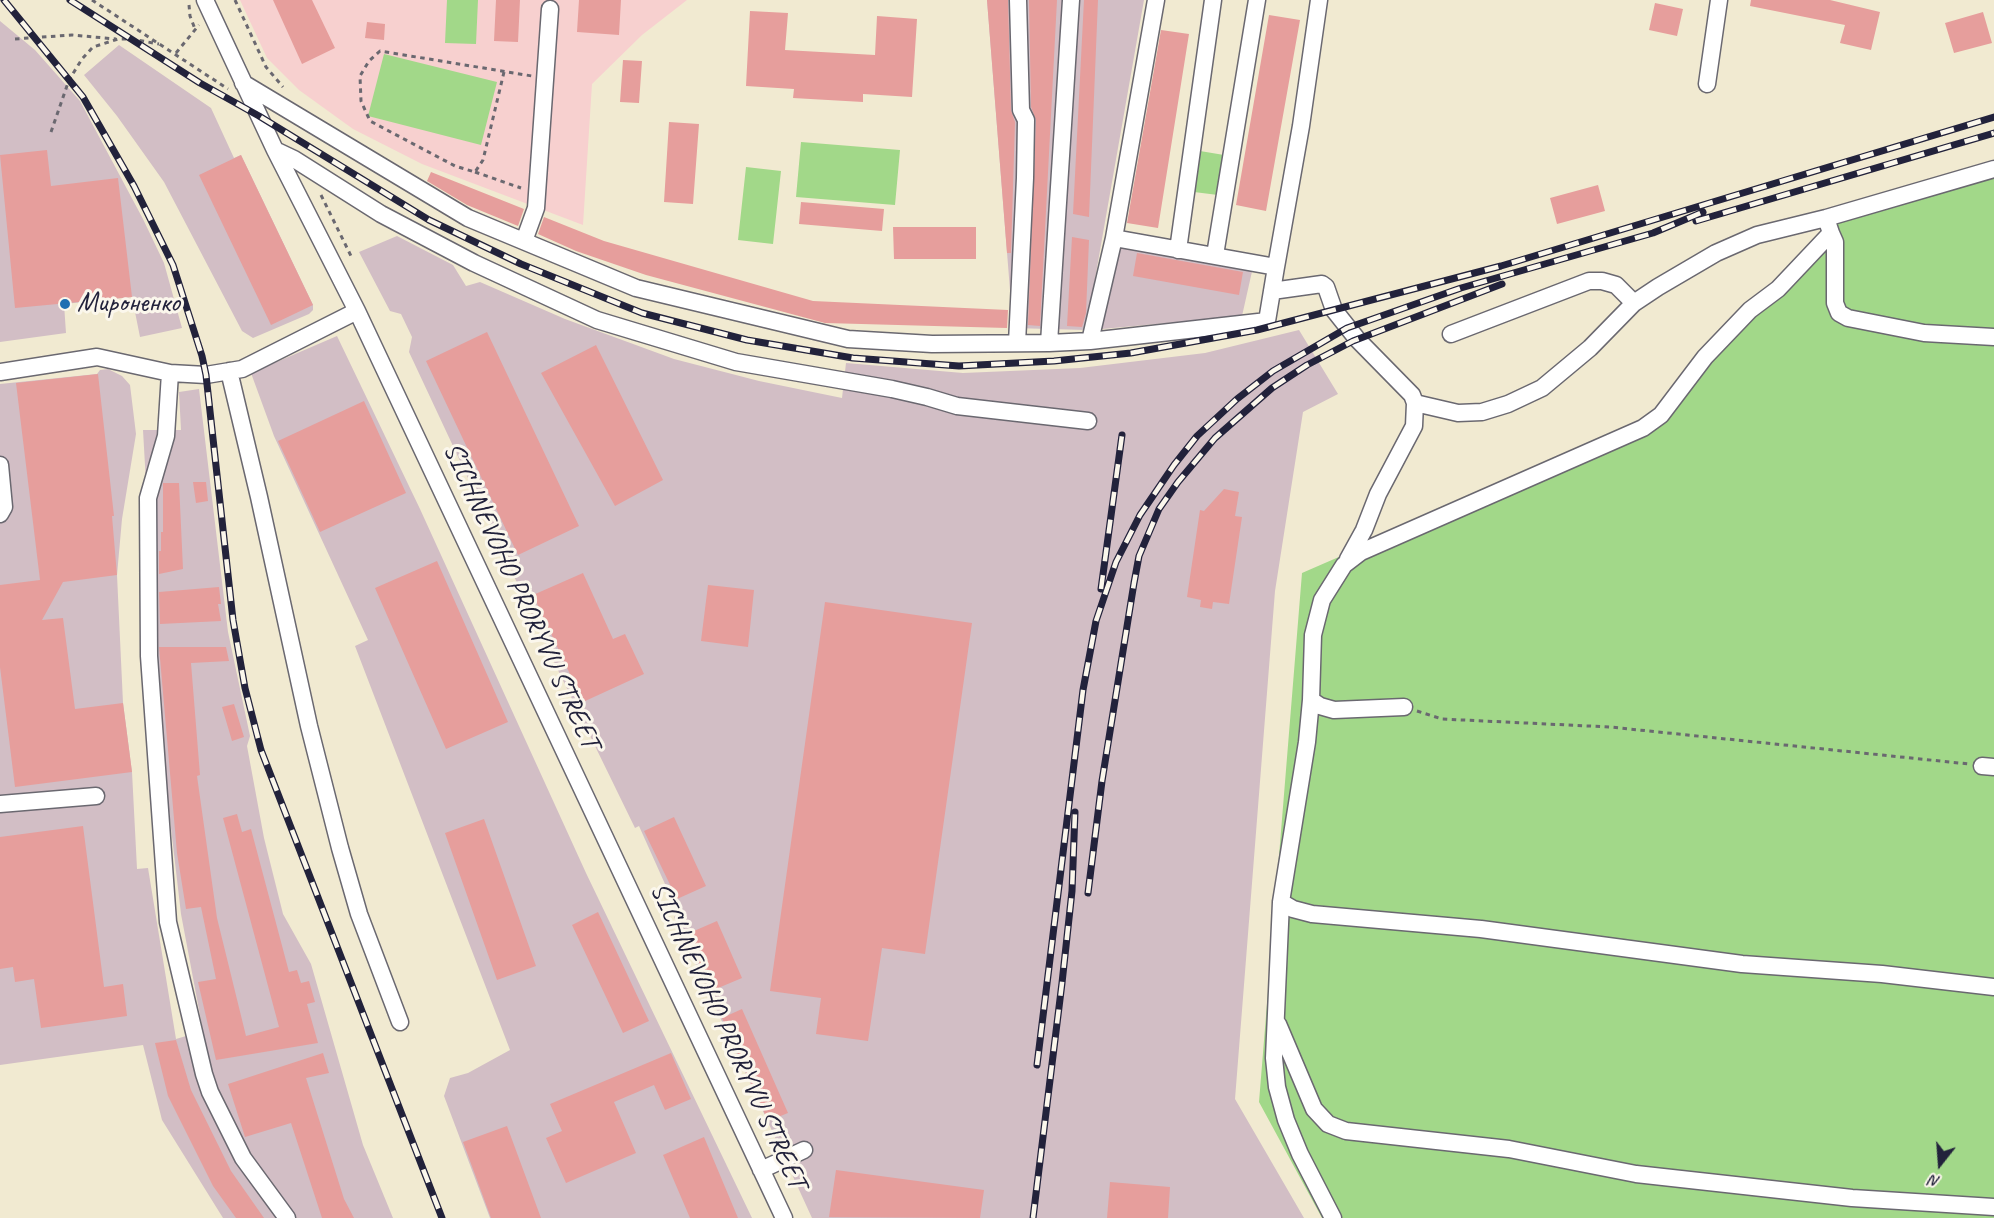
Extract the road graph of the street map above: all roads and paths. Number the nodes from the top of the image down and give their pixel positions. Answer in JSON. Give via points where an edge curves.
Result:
{"nodes":[{"id":1,"x":92,"y":0,"type":"edge"},
{"id":2,"x":190,"y":0,"type":"edge"},
{"id":3,"x":235,"y":0,"type":"edge"},
{"id":4,"x":1018,"y":0,"type":"edge"},
{"id":5,"x":1071,"y":0,"type":"edge"},
{"id":6,"x":1155,"y":0,"type":"edge"},
{"id":7,"x":1213,"y":0,"type":"edge"},
{"id":8,"x":1257,"y":0,"type":"edge"},
{"id":9,"x":1319,"y":0,"type":"edge"},
{"id":10,"x":1719,"y":0,"type":"edge"},
{"id":11,"x":208,"y":6,"type":"edge"},
{"id":12,"x":550,"y":9,"type":"dead end"},
{"id":13,"x":195,"y":29,"type":"junction"},
{"id":14,"x":15,"y":39,"type":"dead end"},
{"id":15,"x":118,"y":39,"type":"junction"},
{"id":16,"x":162,"y":45,"type":"junction"},
{"id":17,"x":176,"y":53,"type":"junction"},
{"id":18,"x":504,"y":72,"type":"junction"},
{"id":19,"x":545,"y":78,"type":"junction"},
{"id":20,"x":243,"y":83,"type":"junction"},
{"id":21,"x":1707,"y":84,"type":"dead end"},
{"id":22,"x":289,"y":91,"type":"dead end"},
{"id":23,"x":254,"y":105,"type":"junction"},
{"id":24,"x":51,"y":132,"type":"dead end"},
{"id":25,"x":275,"y":150,"type":"junction"},
{"id":26,"x":1994,"y":169,"type":"edge"},
{"id":27,"x":475,"y":172,"type":"junction"},
{"id":28,"x":537,"y":194,"type":"junction"},
{"id":29,"x":1829,"y":225,"type":"junction"},
{"id":30,"x":1114,"y":238,"type":"junction"},
{"id":31,"x":524,"y":241,"type":"junction"},
{"id":32,"x":1178,"y":250,"type":"junction"},
{"id":33,"x":1215,"y":255,"type":"junction"},
{"id":34,"x":1276,"y":267,"type":"junction"},
{"id":35,"x":1272,"y":291,"type":"junction"},
{"id":36,"x":1634,"y":303,"type":"junction"},
{"id":37,"x":357,"y":311,"type":"junction"},
{"id":38,"x":1451,"y":333,"type":"dead end"},
{"id":39,"x":1994,"y":338,"type":"edge"},
{"id":40,"x":1090,"y":341,"type":"junction"},
{"id":41,"x":1017,"y":343,"type":"junction"},
{"id":42,"x":1049,"y":343,"type":"junction"},
{"id":43,"x":229,"y":371,"type":"junction"},
{"id":44,"x":0,"y":372,"type":"edge"},
{"id":45,"x":170,"y":374,"type":"junction"},
{"id":46,"x":1415,"y":403,"type":"junction"},
{"id":47,"x":1088,"y":421,"type":"dead end"},
{"id":48,"x":0,"y":465,"type":"edge"},
{"id":49,"x":0,"y":514,"type":"edge"},
{"id":50,"x":1344,"y":565,"type":"junction"},
{"id":51,"x":1311,"y":700,"type":"junction"},
{"id":52,"x":1404,"y":707,"type":"joint"},
{"id":53,"x":1988,"y":766,"type":"edge"},
{"id":54,"x":96,"y":796,"type":"dead end"},
{"id":55,"x":0,"y":804,"type":"edge"},
{"id":56,"x":1281,"y":902,"type":"junction"},
{"id":57,"x":1994,"y":987,"type":"edge"},
{"id":58,"x":1275,"y":1018,"type":"junction"},
{"id":59,"x":400,"y":1022,"type":"dead end"},
{"id":60,"x":804,"y":1150,"type":"dead end"},
{"id":61,"x":761,"y":1170,"type":"junction"},
{"id":62,"x":1994,"y":1207,"type":"edge"},
{"id":63,"x":287,"y":1218,"type":"edge"},
{"id":64,"x":784,"y":1218,"type":"edge"},
{"id":65,"x":1333,"y":1218,"type":"edge"}],
"edges":[{"from":1,"to":16,"type":"path"},
{"from":2,"to":13,"type":"path"},
{"from":3,"to":22,"type":"path","via":[[266,67]]},
{"from":4,"to":41,"type":"street","via":[[1026,131]]},
{"from":5,"to":42,"type":"street"},
{"from":6,"to":30,"type":"street"},
{"from":7,"to":32,"type":"street"},
{"from":8,"to":33,"type":"street"},
{"from":9,"to":34,"type":"street"},
{"from":10,"to":21,"type":"street"},
{"from":11,"to":13,"type":"path"},
{"from":11,"to":20,"type":"street","name":"SICHNEVOHO PRORYVU STREET"},
{"from":12,"to":19,"type":"street"},
{"from":13,"to":17,"type":"path"},
{"from":14,"to":15,"type":"path","via":[[72,35]]},
{"from":15,"to":16,"type":"path"},
{"from":15,"to":24,"type":"path","via":[[93,47],[82,59],[69,80]]},
{"from":16,"to":17,"type":"path"},
{"from":17,"to":23,"type":"path"},
{"from":18,"to":19,"type":"path"},
{"from":18,"to":27,"type":"path","via":[[483,160]]},
{"from":18,"to":27,"type":"path","via":[[380,51],[360,76],[361,101],[370,121]]},
{"from":19,"to":28,"type":"street"},
{"from":20,"to":23,"type":"street","name":"SICHNEVOHO PRORYVU STREET"},
{"from":20,"to":31,"type":"street","via":[[468,218]]},
{"from":23,"to":25,"type":"street","name":"SICHNEVOHO PRORYVU STREET"},
{"from":25,"to":37,"type":"street","name":"SICHNEVOHO PRORYVU STREET"},
{"from":25,"to":47,"type":"street","via":[[422,236],[597,320],[736,362],[892,389],[957,406]]},
{"from":26,"to":29,"type":"street"},
{"from":27,"to":28,"type":"path"},
{"from":28,"to":31,"type":"street"},
{"from":29,"to":36,"type":"street","via":[[1757,235],[1716,253]]},
{"from":29,"to":39,"type":"street","via":[[1835,242],[1835,303],[1839,313],[1924,333]]},
{"from":29,"to":50,"type":"street","via":[[1778,289],[1750,310],[1705,357],[1661,415],[1643,428],[1361,552]]},
{"from":30,"to":32,"type":"street"},
{"from":30,"to":40,"type":"street"},
{"from":31,"to":41,"type":"street","via":[[636,288],[848,339],[932,344]]},
{"from":32,"to":33,"type":"street"},
{"from":33,"to":34,"type":"street"},
{"from":34,"to":35,"type":"street"},
{"from":35,"to":40,"type":"street","via":[[1267,321]]},
{"from":35,"to":46,"type":"street","via":[[1322,284],[1326,287],[1334,310],[1347,327],[1412,395]]},
{"from":36,"to":38,"type":"street","via":[[1616,285],[1589,281]]},
{"from":36,"to":46,"type":"street","via":[[1590,348],[1542,388],[1508,404],[1482,412],[1458,413]]},
{"from":37,"to":43,"type":"street","via":[[242,369]]},
{"from":37,"to":61,"type":"street","name":"SICHNEVOHO PRORYVU STREET"},
{"from":40,"to":42,"type":"street"},
{"from":41,"to":42,"type":"street"},
{"from":43,"to":45,"type":"street"},
{"from":43,"to":59,"type":"street","via":[[340,848],[359,914]]},
{"from":44,"to":45,"type":"street","via":[[97,357]]},
{"from":45,"to":63,"type":"street","via":[[166,436],[148,498],[149,656],[168,922],[210,1092],[243,1158]]},
{"from":46,"to":50,"type":"street","via":[[1414,426]]},
{"from":48,"to":49,"type":"street","via":[[4,507]]},
{"from":50,"to":51,"type":"street","via":[[1322,600],[1313,635]]},
{"from":51,"to":52,"type":"street","via":[[1334,710]]},
{"from":51,"to":56,"type":"street"},
{"from":52,"to":53,"type":"path","via":[[1442,718],[1610,727]]},
{"from":54,"to":55,"type":"street"},
{"from":56,"to":57,"type":"street","via":[[1312,914],[1481,929],[1742,964]]},
{"from":56,"to":58,"type":"street"},
{"from":58,"to":62,"type":"street","via":[[1314,1110],[1328,1124],[1347,1131],[1509,1149],[1636,1174],[1852,1198]]},
{"from":58,"to":65,"type":"street","via":[[1277,1087],[1286,1120]]},
{"from":60,"to":61,"type":"street"},
{"from":61,"to":64,"type":"street","name":"SICHNEVOHO PRORYVU STREET"}]}
